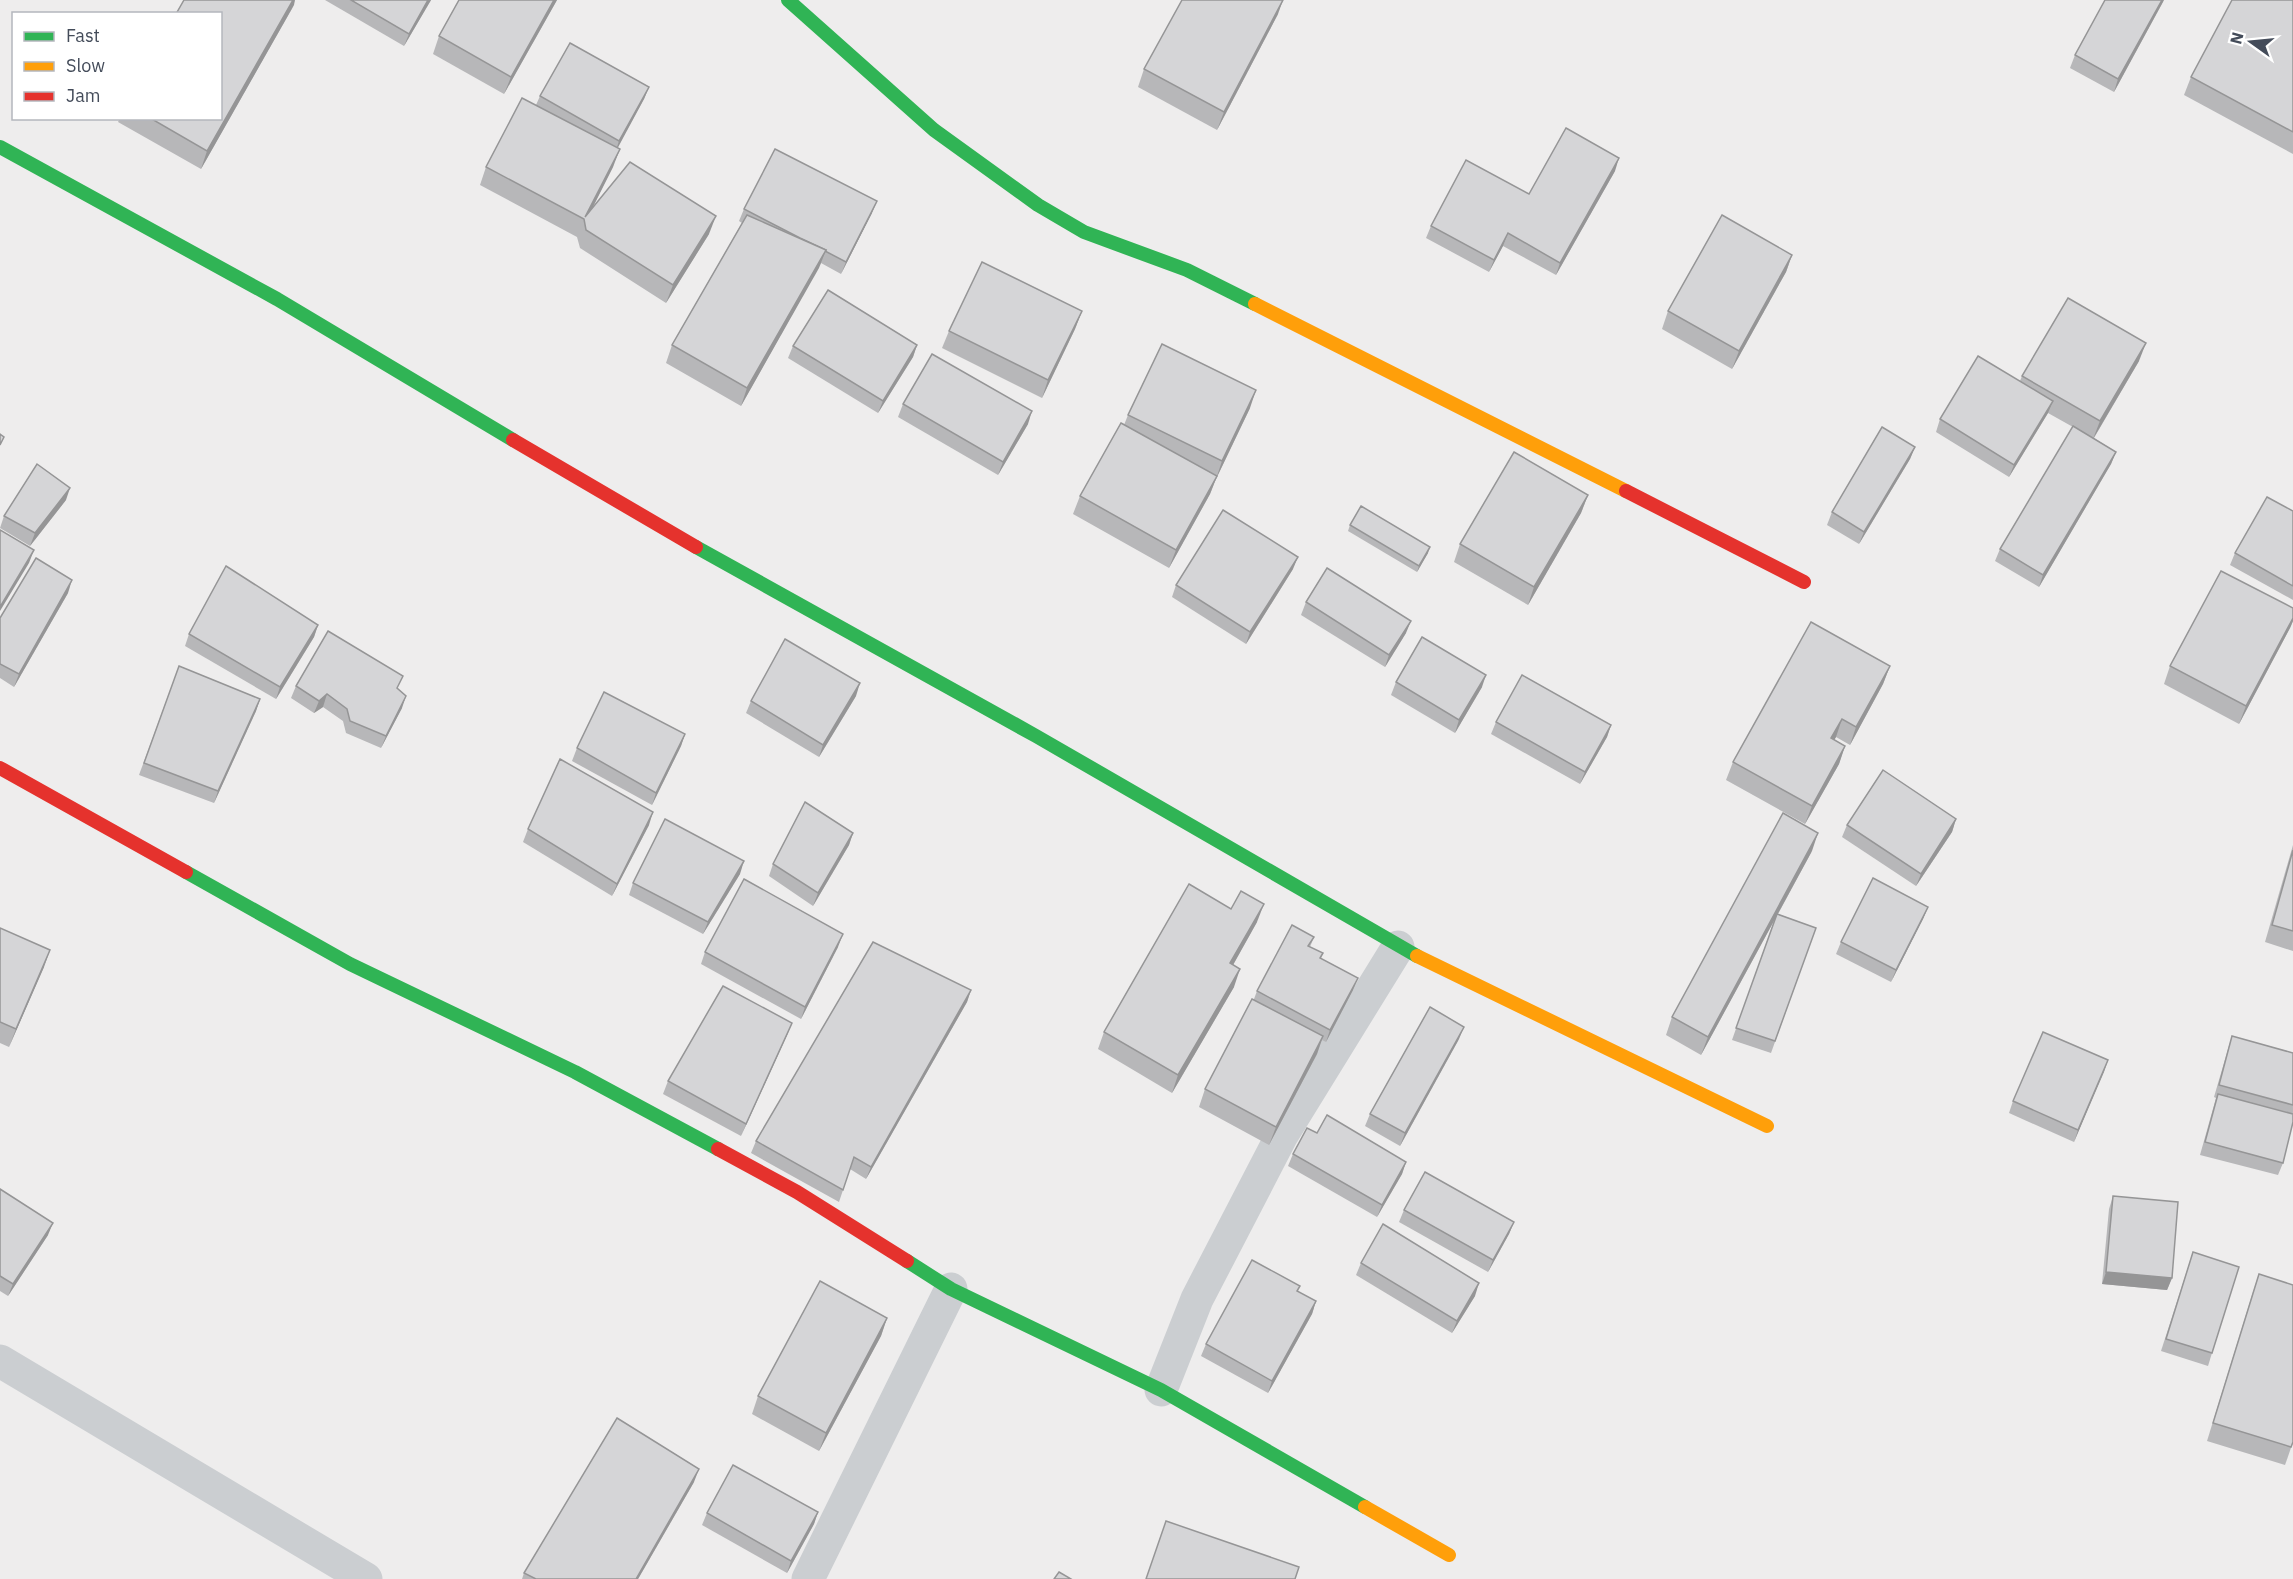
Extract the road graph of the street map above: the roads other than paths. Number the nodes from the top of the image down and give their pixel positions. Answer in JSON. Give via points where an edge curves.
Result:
{"nodes":[{"id":1,"x":788,"y":0,"type":"edge"},
{"id":2,"x":0,"y":147,"type":"edge"},
{"id":3,"x":1804,"y":582,"type":"dead end"},
{"id":4,"x":0,"y":768,"type":"edge"},
{"id":5,"x":1398,"y":947,"type":"junction"},
{"id":6,"x":1767,"y":1126,"type":"dead end"},
{"id":7,"x":951,"y":1289,"type":"junction"},
{"id":8,"x":0,"y":1361,"type":"edge"},
{"id":9,"x":1161,"y":1390,"type":"junction"},
{"id":10,"x":1449,"y":1555,"type":"dead end"},
{"id":11,"x":366,"y":1579,"type":"edge"},
{"id":12,"x":808,"y":1579,"type":"edge"}],
"edges":[{"from":1,"to":3,"type":"street","via":[[934,130],[1038,205],[1084,232],[1187,270]]},
{"from":2,"to":5,"type":"street","via":[[277,299],[652,522],[1036,736]]},
{"from":4,"to":7,"type":"street","via":[[350,964],[575,1072],[797,1192]]},
{"from":5,"to":6,"type":"street"},
{"from":5,"to":9,"type":"street","via":[[1282,1135],[1197,1299]]},
{"from":7,"to":9,"type":"street"},
{"from":7,"to":12,"type":"street"},
{"from":8,"to":11,"type":"street"},
{"from":9,"to":10,"type":"street"}]}
